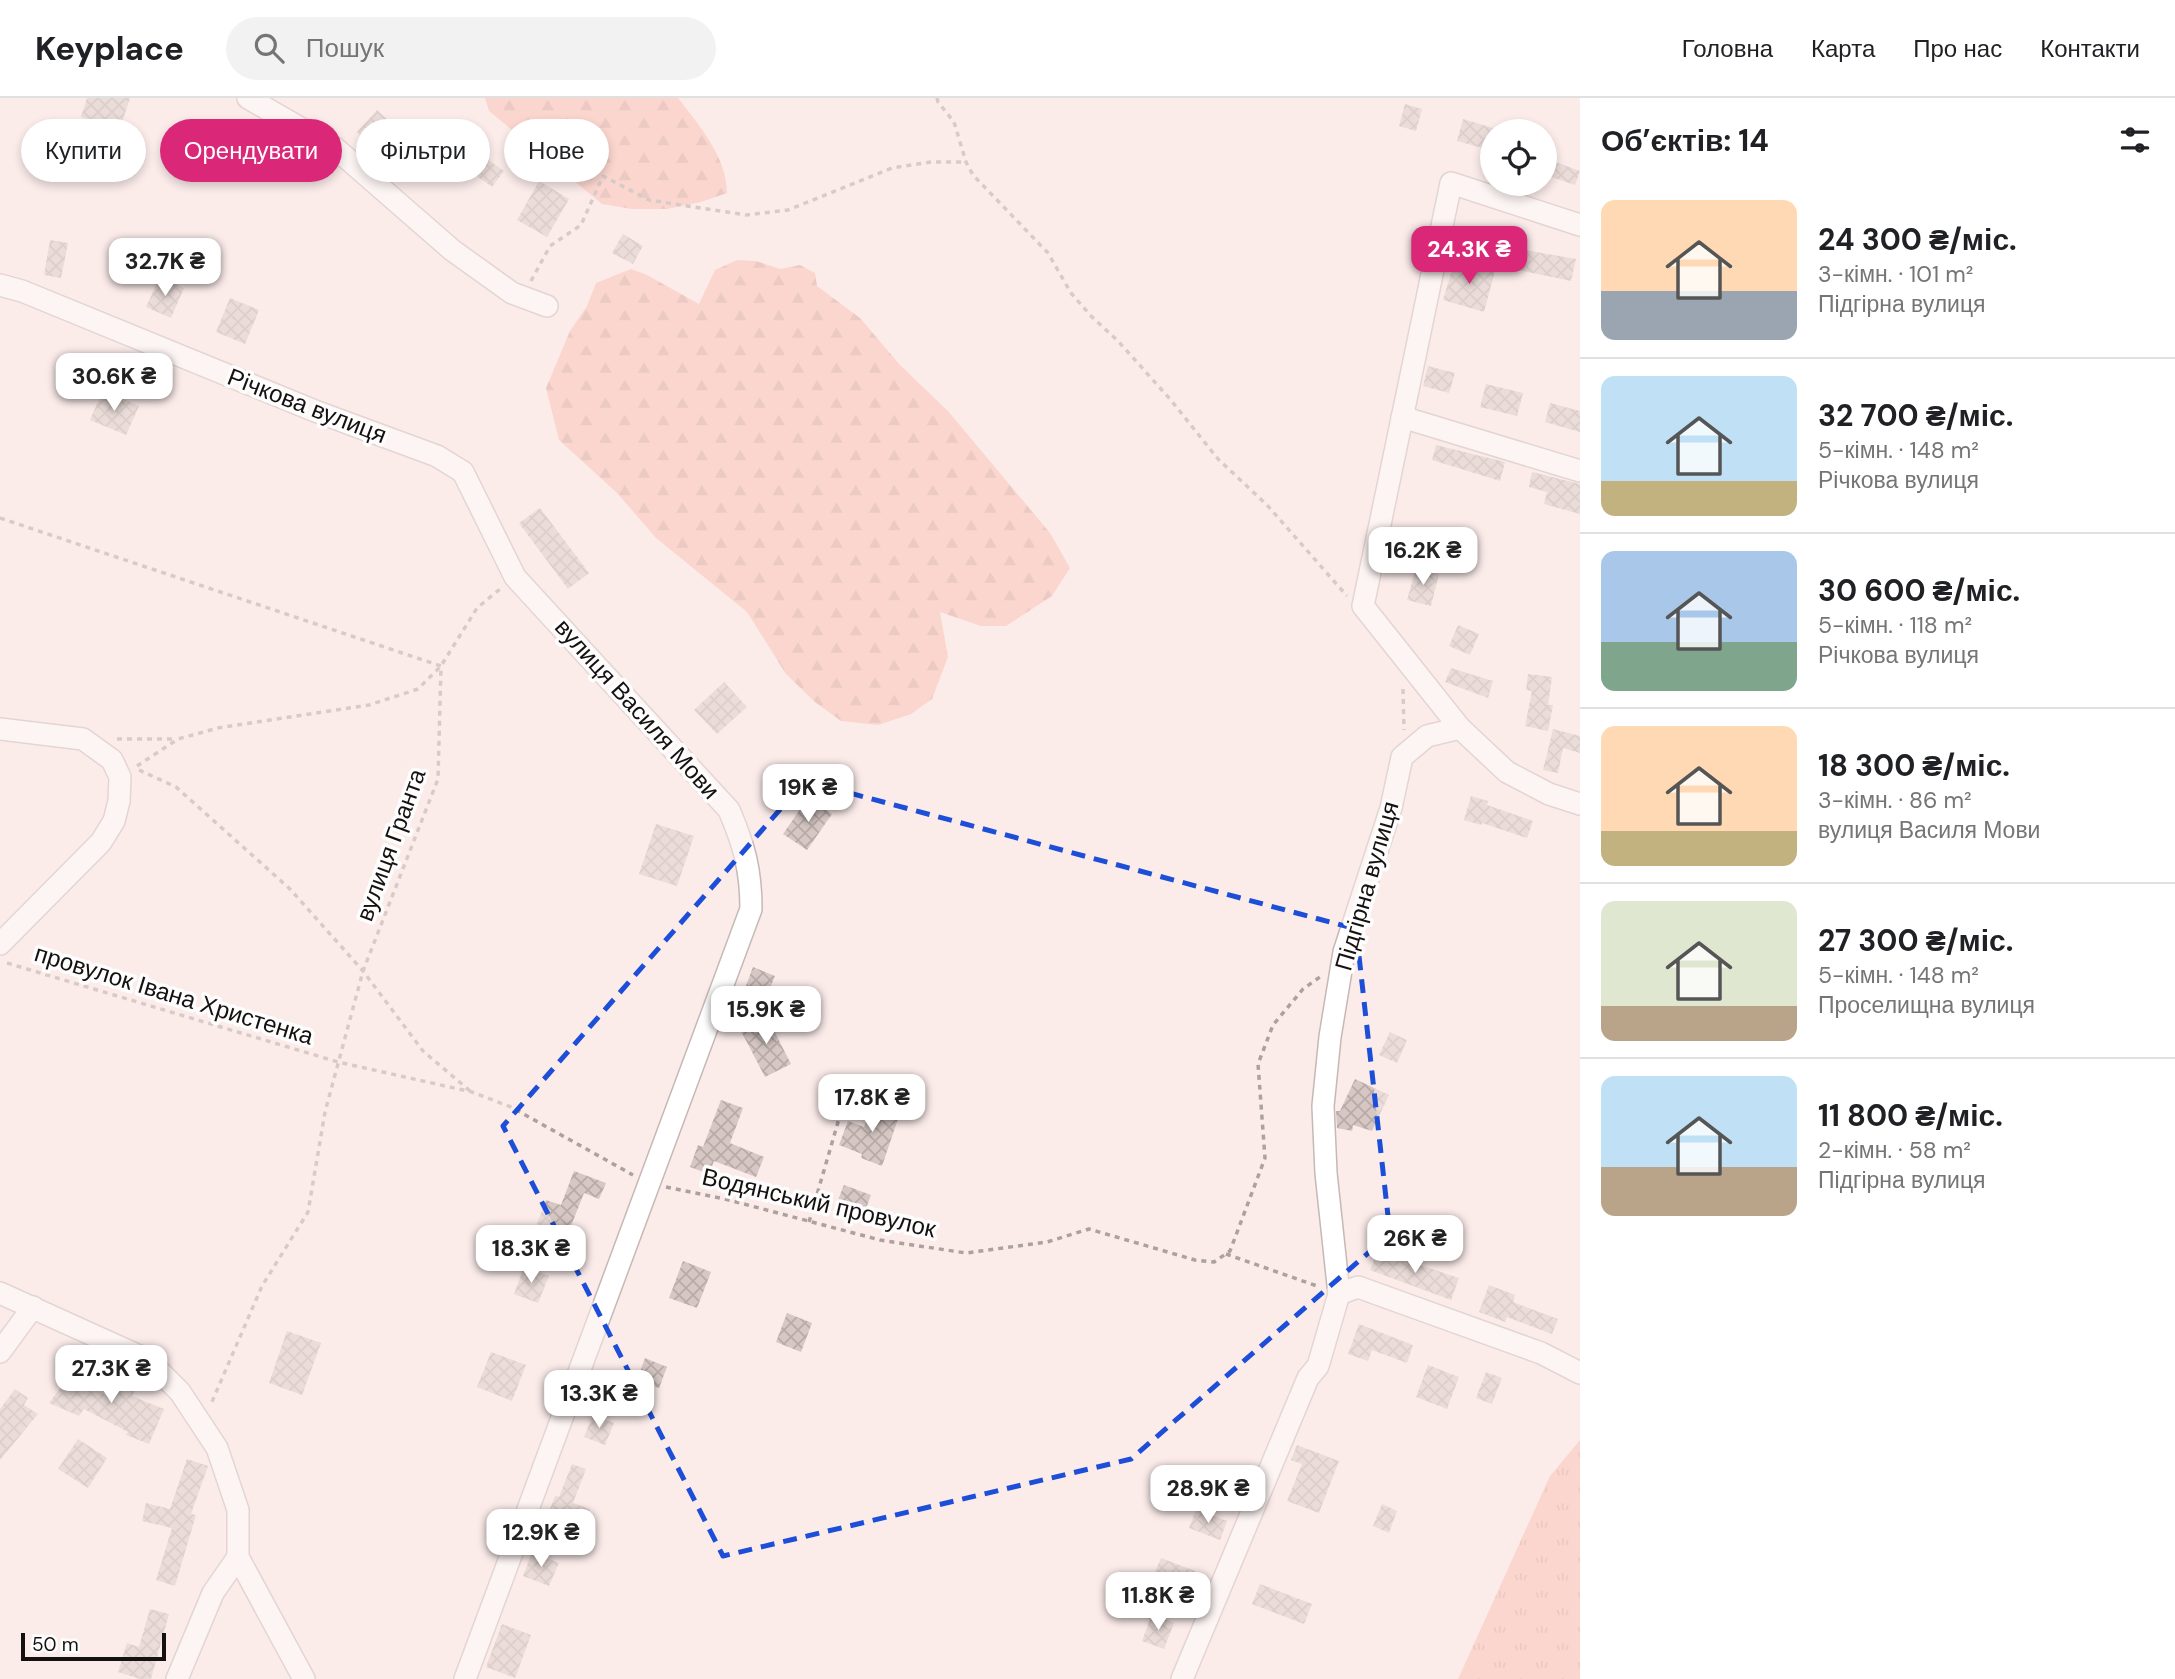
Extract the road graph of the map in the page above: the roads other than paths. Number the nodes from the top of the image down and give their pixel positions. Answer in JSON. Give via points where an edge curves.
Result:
{"nodes":[{"id":1,"x":248,"y":98,"type":"edge"},
{"id":2,"x":1580,"y":225,"type":"edge"},
{"id":3,"x":0,"y":285,"type":"edge"},
{"id":4,"x":547,"y":306,"type":"dead end"},
{"id":5,"x":1402,"y":417,"type":"junction"},
{"id":6,"x":1580,"y":471,"type":"edge"},
{"id":7,"x":515,"y":578,"type":"joint"},
{"id":8,"x":1460,"y":728,"type":"junction"},
{"id":9,"x":0,"y":729,"type":"edge"},
{"id":10,"x":1580,"y":804,"type":"edge"},
{"id":11,"x":0,"y":944,"type":"edge"},
{"id":12,"x":0,"y":1293,"type":"edge"},
{"id":13,"x":1339,"y":1294,"type":"junction"},
{"id":14,"x":33,"y":1307,"type":"junction"},
{"id":15,"x":0,"y":1352,"type":"edge"},
{"id":16,"x":1580,"y":1373,"type":"edge"},
{"id":17,"x":238,"y":1557,"type":"junction"},
{"id":18,"x":177,"y":1679,"type":"edge"},
{"id":19,"x":304,"y":1679,"type":"edge"},
{"id":20,"x":465,"y":1679,"type":"edge"},
{"id":21,"x":1182,"y":1679,"type":"edge"}],
"edges":[{"from":1,"to":4,"type":"street","via":[[335,148],[452,250],[512,293]]},
{"from":2,"to":5,"type":"street","via":[[1451,183]]},
{"from":3,"to":7,"type":"street","name":"Річкова вулиця","via":[[437,456],[463,472]]},
{"from":5,"to":6,"type":"street"},
{"from":5,"to":8,"type":"street","via":[[1363,606]]},
{"from":7,"to":20,"type":"street","name":"вулиця Василя Мови","via":[[729,810],[751,878],[751,909]]},
{"from":8,"to":10,"type":"street","via":[[1507,772]]},
{"from":8,"to":13,"type":"street","name":"Підгірна вулиця","via":[[1427,736],[1402,757],[1342,963],[1323,1106]]},
{"from":9,"to":11,"type":"street","via":[[83,739],[112,761],[120,777],[114,821],[101,842]]},
{"from":12,"to":14,"type":"street"},
{"from":13,"to":16,"type":"street","via":[[1359,1287],[1370,1290],[1541,1353]]},
{"from":13,"to":21,"type":"street","name":"Підгірна вулиця","via":[[1318,1366],[1308,1378]]},
{"from":14,"to":15,"type":"street"},
{"from":14,"to":17,"type":"street","via":[[148,1360],[180,1392],[217,1448],[238,1510]]},
{"from":17,"to":18,"type":"street","via":[[213,1593]]},
{"from":17,"to":19,"type":"street"}]}
